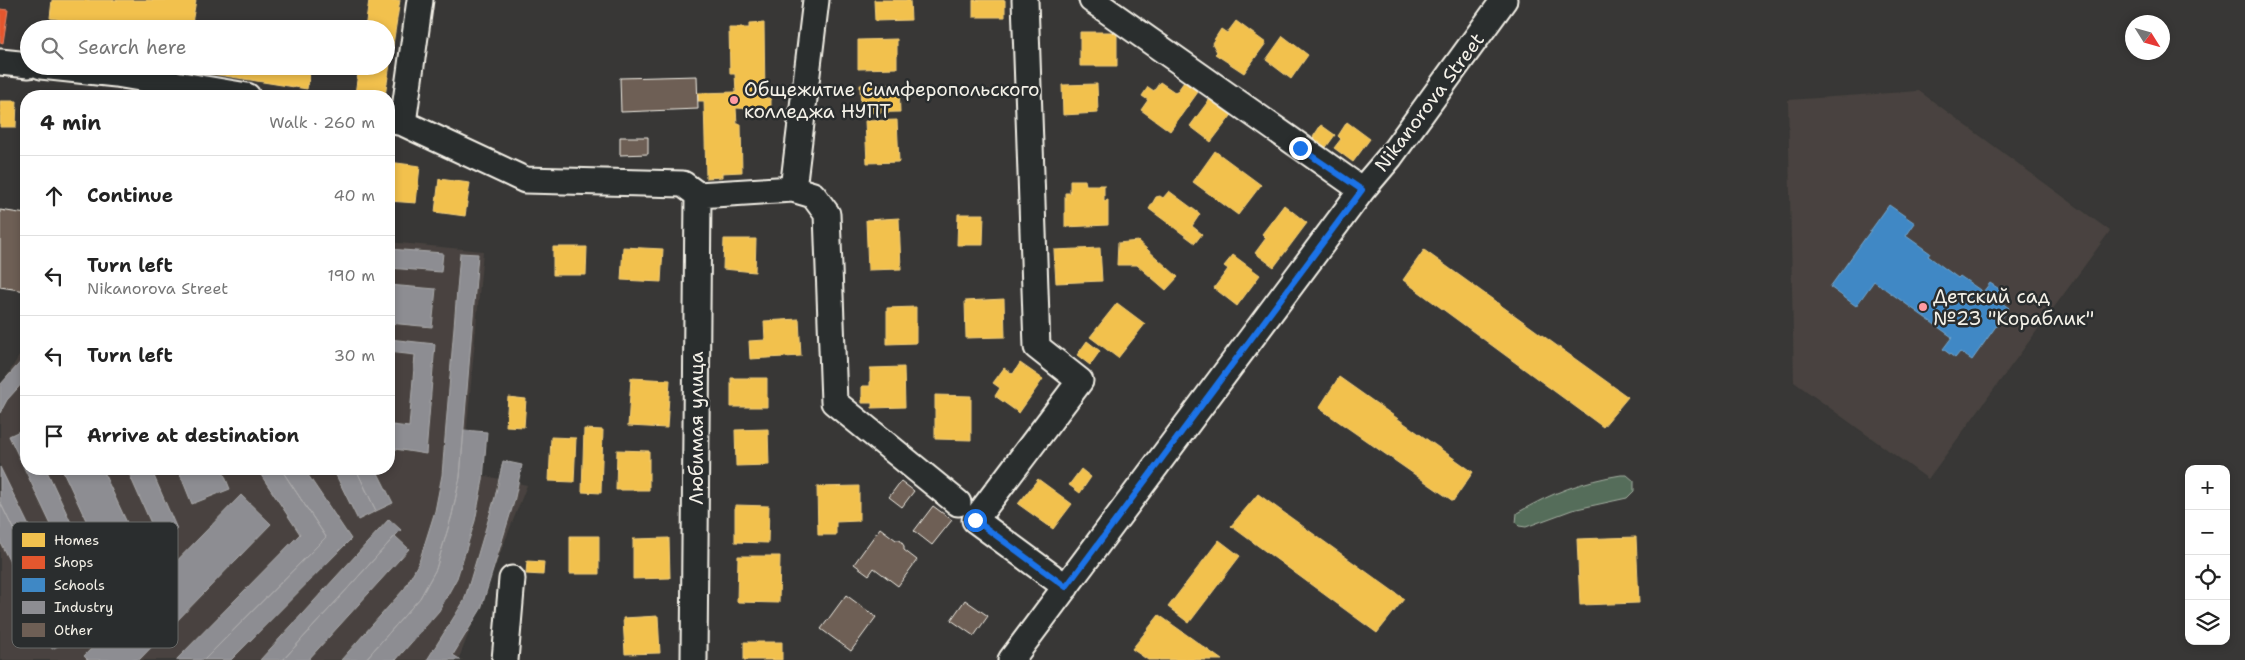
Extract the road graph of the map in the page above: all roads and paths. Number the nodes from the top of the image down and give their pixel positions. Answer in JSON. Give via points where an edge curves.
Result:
{"nodes":[{"id":1,"x":420,"y":0,"type":"edge"},
{"id":2,"x":816,"y":0,"type":"edge"},
{"id":3,"x":1025,"y":0,"type":"edge"},
{"id":4,"x":1092,"y":0,"type":"edge"},
{"id":5,"x":1504,"y":0,"type":"edge"},
{"id":6,"x":0,"y":62,"type":"edge"},
{"id":7,"x":20,"y":64,"type":"edge"},
{"id":8,"x":122,"y":75,"type":"edge"},
{"id":9,"x":211,"y":90,"type":"edge"},
{"id":10,"x":396,"y":122,"type":"edge"},
{"id":11,"x":793,"y":189,"type":"junction"},
{"id":12,"x":1362,"y":190,"type":"junction"},
{"id":13,"x":698,"y":195,"type":"junction"},
{"id":14,"x":958,"y":503,"type":"dead end"},
{"id":15,"x":512,"y":579,"type":"dead end"},
{"id":16,"x":1066,"y":587,"type":"junction"},
{"id":17,"x":505,"y":660,"type":"edge"},
{"id":18,"x":694,"y":660,"type":"edge"},
{"id":19,"x":1012,"y":660,"type":"edge"}],
"edges":[{"from":1,"to":10,"type":"street"},
{"from":2,"to":11,"type":"street"},
{"from":3,"to":16,"type":"street","via":[[1037,347],[1080,381],[975,520]]},
{"from":4,"to":12,"type":"street"},
{"from":5,"to":12,"type":"street","name":"Nikanorova Street","via":[[1390,157]]},
{"from":6,"to":7,"type":"street"},
{"from":8,"to":9,"type":"street"},
{"from":10,"to":13,"type":"street","via":[[525,180],[683,184]]},
{"from":11,"to":13,"type":"street"},
{"from":11,"to":14,"type":"street","via":[[813,195],[827,214],[834,402]]},
{"from":12,"to":16,"type":"street","name":"Nikanorova Street"},
{"from":13,"to":18,"type":"street","name":"Любимая улица"},
{"from":15,"to":17,"type":"street"},
{"from":16,"to":19,"type":"street","name":"Nikanorova Street"}]}
